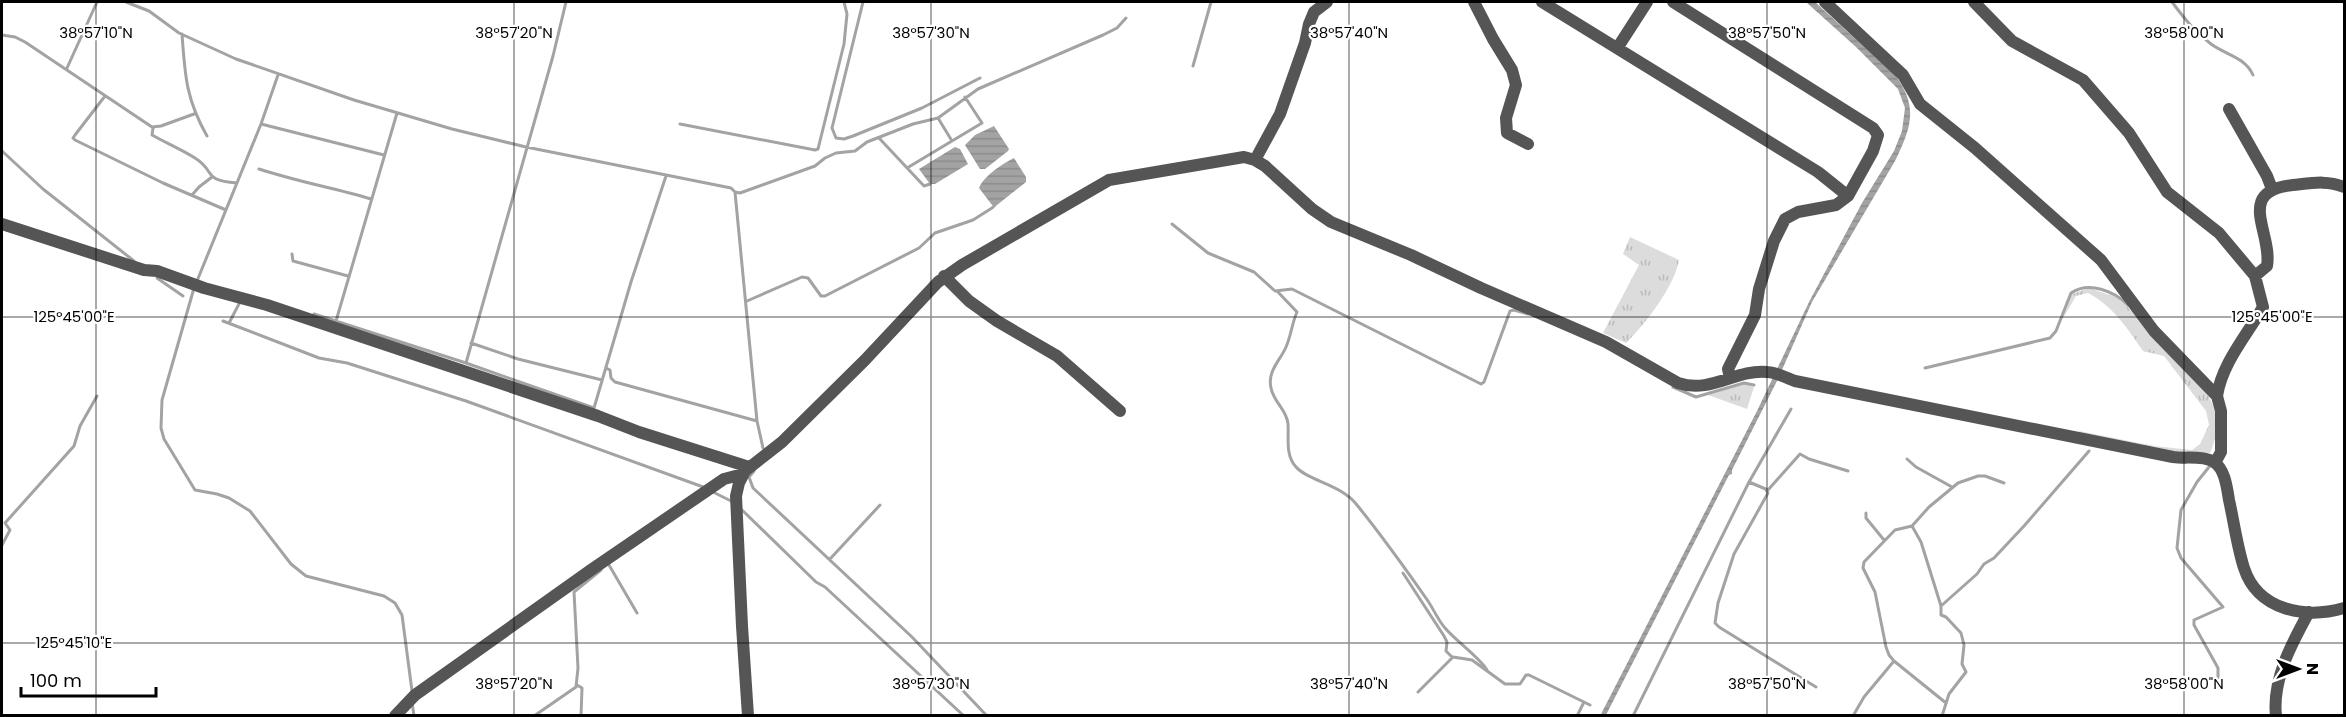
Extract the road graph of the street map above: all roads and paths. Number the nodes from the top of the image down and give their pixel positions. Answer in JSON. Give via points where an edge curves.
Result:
{"nodes":[{"id":1,"x":1327,"y":2,"type":"edge"},
{"id":2,"x":1474,"y":2,"type":"edge"},
{"id":3,"x":1542,"y":2,"type":"edge"},
{"id":4,"x":1647,"y":2,"type":"edge"},
{"id":5,"x":1673,"y":2,"type":"edge"},
{"id":6,"x":1825,"y":2,"type":"edge"},
{"id":7,"x":1974,"y":2,"type":"edge"},
{"id":8,"x":1618,"y":47,"type":"junction"},
{"id":9,"x":2229,"y":109,"type":"dead end"},
{"id":10,"x":1528,"y":144,"type":"dead end"},
{"id":11,"x":1256,"y":160,"type":"junction"},
{"id":12,"x":2344,"y":187,"type":"edge"},
{"id":13,"x":2272,"y":189,"type":"junction"},
{"id":14,"x":1848,"y":196,"type":"junction"},
{"id":15,"x":2,"y":224,"type":"edge"},
{"id":16,"x":944,"y":276,"type":"junction"},
{"id":17,"x":2255,"y":276,"type":"junction"},
{"id":18,"x":1730,"y":378,"type":"junction"},
{"id":19,"x":2217,"y":396,"type":"junction"},
{"id":20,"x":1120,"y":411,"type":"dead end"},
{"id":21,"x":2215,"y":463,"type":"junction"},
{"id":22,"x":746,"y":470,"type":"junction"},
{"id":23,"x":2344,"y":608,"type":"edge"},
{"id":24,"x":2309,"y":612,"type":"junction"},
{"id":25,"x":394,"y":716,"type":"edge"},
{"id":26,"x":748,"y":716,"type":"edge"},
{"id":27,"x":2276,"y":716,"type":"edge"}],
"edges":[{"from":1,"to":11,"type":"street","via":[[1314,12],[1280,114]]},
{"from":2,"to":10,"type":"street","via":[[1512,70],[1516,85],[1506,118],[1508,133]]},
{"from":3,"to":8,"type":"street"},
{"from":4,"to":8,"type":"street"},
{"from":5,"to":14,"type":"street","via":[[1873,128],[1878,135],[1873,151]]},
{"from":6,"to":19,"type":"street","via":[[1903,75],[1920,104],[1976,148],[2101,260],[2154,331]]},
{"from":7,"to":17,"type":"street","via":[[2012,41],[2083,80],[2129,133],[2167,192],[2219,233]]},
{"from":8,"to":14,"type":"street","via":[[1818,171]]},
{"from":9,"to":13,"type":"street"},
{"from":11,"to":16,"type":"street","via":[[1244,158],[1109,180]]},
{"from":11,"to":18,"type":"street","via":[[1331,222],[1606,342],[1678,383],[1698,387]]},
{"from":12,"to":13,"type":"street","via":[[2331,182]]},
{"from":13,"to":17,"type":"street","via":[[2260,205],[2269,258],[2267,266]]},
{"from":14,"to":18,"type":"street","via":[[1836,205],[1798,212],[1785,219],[1774,241],[1755,315],[1728,369]]},
{"from":15,"to":22,"type":"street","via":[[288,312]]},
{"from":16,"to":20,"type":"street","via":[[997,321],[1057,356]]},
{"from":16,"to":22,"type":"street","via":[[822,404],[783,442]]},
{"from":17,"to":19,"type":"street","via":[[2263,307],[2226,367]]},
{"from":18,"to":21,"type":"street","via":[[1765,371],[2163,455],[2206,458]]},
{"from":19,"to":21,"type":"street","via":[[2221,411],[2220,452]]},
{"from":21,"to":24,"type":"street","via":[[2226,484],[2244,568],[2251,582],[2269,602],[2284,609]]},
{"from":22,"to":25,"type":"street","via":[[724,479],[581,576],[415,695]]},
{"from":22,"to":26,"type":"street","via":[[736,496]]},
{"from":23,"to":24,"type":"street"},
{"from":24,"to":27,"type":"street","via":[[2280,676]]}]}
